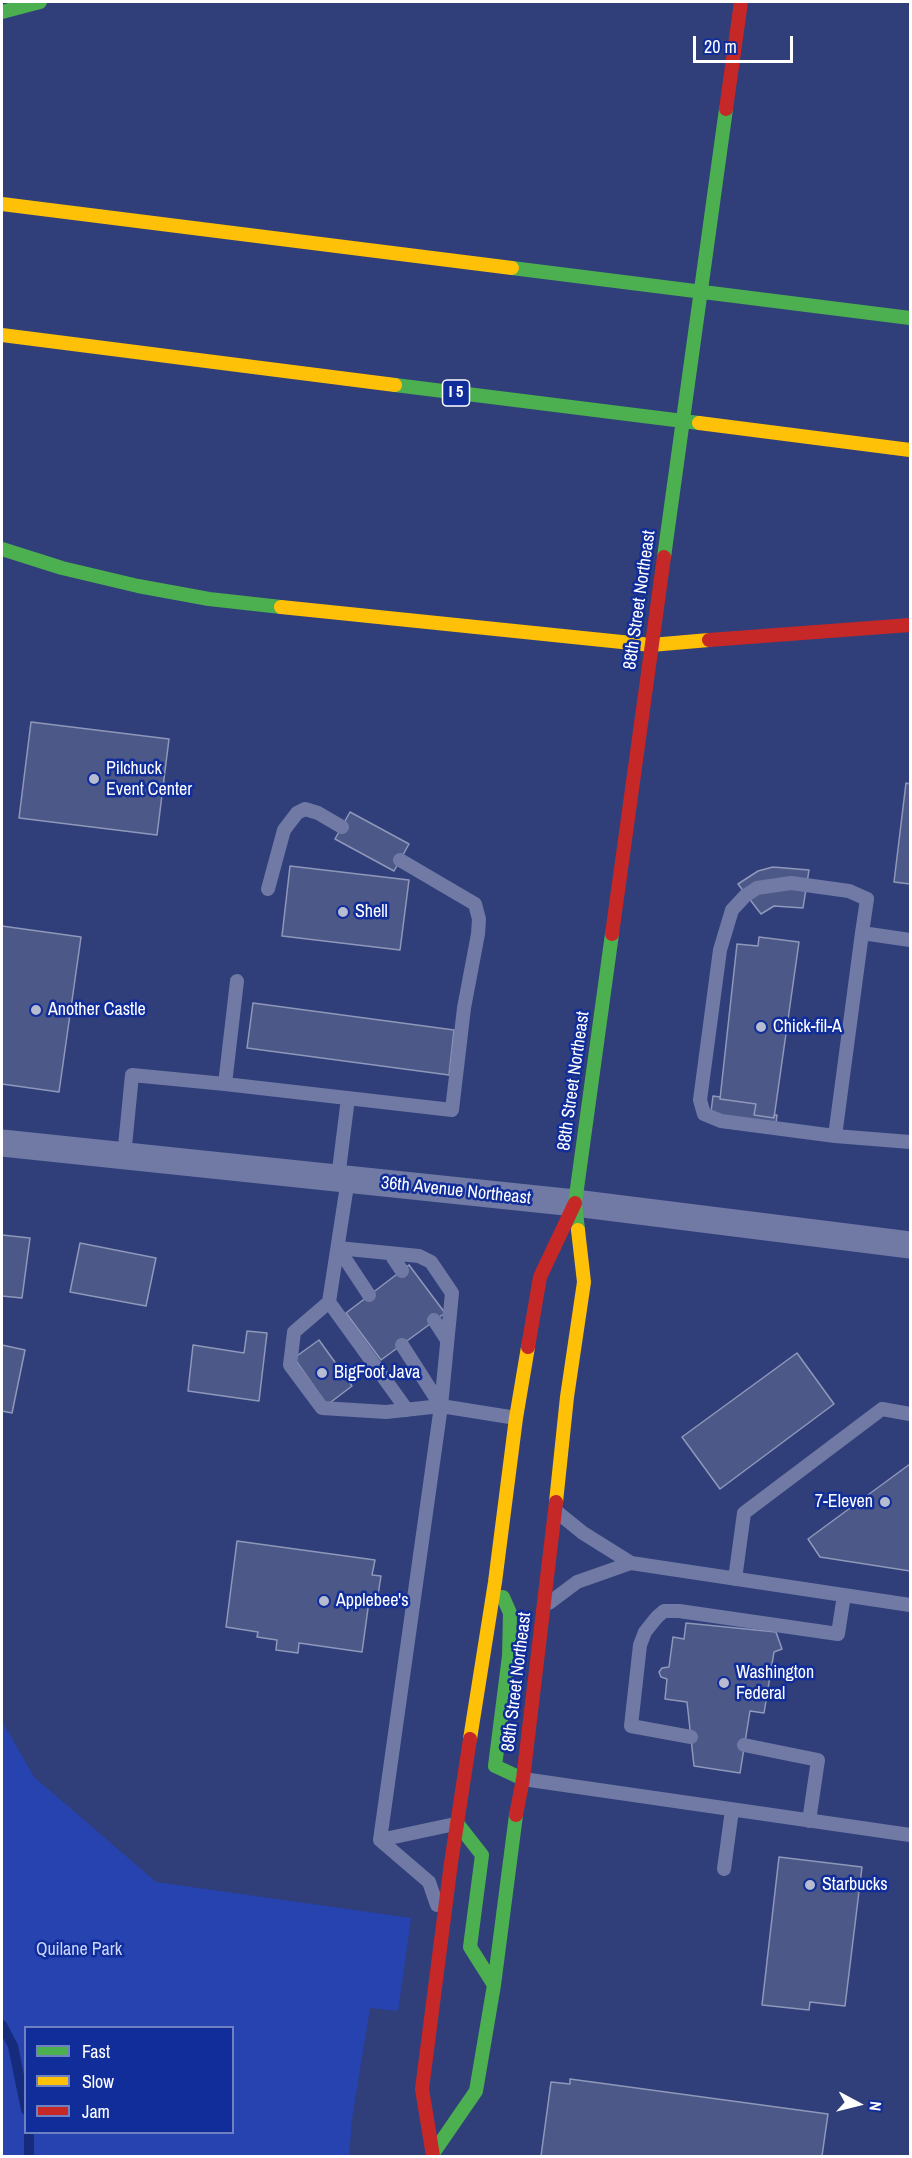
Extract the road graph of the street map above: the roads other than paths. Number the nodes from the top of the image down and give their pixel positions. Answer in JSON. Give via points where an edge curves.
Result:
{"nodes":[{"id":1,"x":40,"y":2,"type":"edge"},
{"id":2,"x":741,"y":2,"type":"edge"},
{"id":3,"x":2,"y":12,"type":"edge"},
{"id":4,"x":2,"y":204,"type":"edge"},
{"id":5,"x":910,"y":318,"type":"edge"},
{"id":6,"x":2,"y":335,"type":"edge"},
{"id":7,"x":910,"y":450,"type":"edge"},
{"id":8,"x":2,"y":549,"type":"edge"},
{"id":9,"x":910,"y":625,"type":"edge"},
{"id":10,"x":651,"y":645,"type":"junction"},
{"id":11,"x":342,"y":827,"type":"dead end"},
{"id":12,"x":400,"y":860,"type":"dead end"},
{"id":13,"x":268,"y":889,"type":"dead end"},
{"id":14,"x":862,"y":933,"type":"junction"},
{"id":15,"x":910,"y":940,"type":"edge"},
{"id":16,"x":237,"y":981,"type":"dead end"},
{"id":17,"x":225,"y":1084,"type":"junction"},
{"id":18,"x":348,"y":1098,"type":"junction"},
{"id":19,"x":835,"y":1136,"type":"junction"},
{"id":20,"x":910,"y":1142,"type":"edge"},
{"id":21,"x":2,"y":1143,"type":"edge"},
{"id":22,"x":124,"y":1156,"type":"junction"},
{"id":23,"x":343,"y":1179,"type":"junction"},
{"id":24,"x":574,"y":1203,"type":"junction"},
{"id":25,"x":910,"y":1245,"type":"edge"},
{"id":26,"x":338,"y":1248,"type":"junction"},
{"id":27,"x":390,"y":1253,"type":"junction"},
{"id":28,"x":402,"y":1271,"type":"dead end"},
{"id":29,"x":369,"y":1295,"type":"dead end"},
{"id":30,"x":329,"y":1302,"type":"junction"},
{"id":31,"x":434,"y":1320,"type":"dead end"},
{"id":32,"x":447,"y":1340,"type":"junction"},
{"id":33,"x":402,"y":1345,"type":"dead end"},
{"id":34,"x":441,"y":1406,"type":"junction"},
{"id":35,"x":406,"y":1410,"type":"junction"},
{"id":36,"x":910,"y":1414,"type":"edge"},
{"id":37,"x":516,"y":1418,"type":"junction"},
{"id":38,"x":555,"y":1511,"type":"junction"},
{"id":39,"x":631,"y":1563,"type":"junction"},
{"id":40,"x":735,"y":1579,"type":"junction"},
{"id":41,"x":495,"y":1582,"type":"junction"},
{"id":42,"x":844,"y":1595,"type":"junction"},
{"id":43,"x":910,"y":1605,"type":"edge"},
{"id":44,"x":545,"y":1606,"type":"junction"},
{"id":45,"x":691,"y":1737,"type":"dead end"},
{"id":46,"x":744,"y":1745,"type":"dead end"},
{"id":47,"x":523,"y":1779,"type":"junction"},
{"id":48,"x":732,"y":1810,"type":"junction"},
{"id":49,"x":809,"y":1821,"type":"junction"},
{"id":50,"x":457,"y":1823,"type":"junction"},
{"id":51,"x":910,"y":1835,"type":"edge"},
{"id":52,"x":380,"y":1840,"type":"junction"},
{"id":53,"x":724,"y":1869,"type":"dead end"},
{"id":54,"x":444,"y":1929,"type":"junction"},
{"id":55,"x":494,"y":1985,"type":"junction"},
{"id":56,"x":434,"y":2154,"type":"edge"}],
"edges":[{"from":1,"to":3,"type":"main road"},
{"from":2,"to":10,"type":"main road","name":"88th Street Northeast"},
{"from":4,"to":5,"type":"main road"},
{"from":6,"to":7,"type":"main road","number":"I 5"},
{"from":8,"to":10,"type":"main road","via":[[62,568],[209,599]]},
{"from":9,"to":10,"type":"main road"},
{"from":10,"to":24,"type":"main road","name":"88th Street Northeast"},
{"from":11,"to":13,"type":"lane","via":[[318,813],[305,809],[297,813],[284,830]]},
{"from":12,"to":18,"type":"lane","via":[[475,904],[479,919],[452,1110]]},
{"from":14,"to":15,"type":"lane"},
{"from":14,"to":19,"type":"lane"},
{"from":14,"to":19,"type":"lane","via":[[867,898],[849,891],[791,883],[757,888],[745,896],[732,910],[720,950],[700,1100],[704,1114],[721,1121]]},
{"from":16,"to":17,"type":"lane"},
{"from":17,"to":18,"type":"lane"},
{"from":17,"to":22,"type":"lane","via":[[132,1075]]},
{"from":18,"to":23,"type":"lane"},
{"from":19,"to":20,"type":"lane"},
{"from":21,"to":22,"type":"street","name":"36th Avenue Northeast"},
{"from":22,"to":23,"type":"street","name":"36th Avenue Northeast"},
{"from":23,"to":24,"type":"street","name":"36th Avenue Northeast"},
{"from":23,"to":26,"type":"lane"},
{"from":24,"to":25,"type":"street","name":"36th Avenue Northeast"},
{"from":24,"to":37,"type":"main road","name":"88th Street Northeast","via":[[540,1277]]},
{"from":24,"to":38,"type":"main road","name":"88th Street Northeast","via":[[584,1282]]},
{"from":26,"to":27,"type":"lane"},
{"from":26,"to":29,"type":"lane"},
{"from":26,"to":30,"type":"lane"},
{"from":27,"to":28,"type":"lane"},
{"from":27,"to":32,"type":"lane","via":[[419,1256],[432,1262],[441,1274],[452,1293]]},
{"from":30,"to":35,"type":"lane"},
{"from":30,"to":35,"type":"lane","via":[[294,1332],[290,1365],[321,1408]]},
{"from":31,"to":32,"type":"lane"},
{"from":32,"to":34,"type":"lane"},
{"from":33,"to":34,"type":"lane"},
{"from":34,"to":35,"type":"lane"},
{"from":34,"to":37,"type":"lane"},
{"from":34,"to":52,"type":"lane"},
{"from":36,"to":40,"type":"lane","via":[[882,1409],[744,1513]]},
{"from":37,"to":41,"type":"main road","name":"88th Street Northeast"},
{"from":38,"to":39,"type":"lane"},
{"from":38,"to":44,"type":"main road","name":"88th Street Northeast"},
{"from":39,"to":40,"type":"lane"},
{"from":39,"to":44,"type":"lane","via":[[577,1582]]},
{"from":40,"to":42,"type":"lane"},
{"from":41,"to":47,"type":"main road","via":[[510,1613],[509,1656],[495,1766]]},
{"from":41,"to":50,"type":"main road","name":"88th Street Northeast"},
{"from":42,"to":43,"type":"lane"},
{"from":42,"to":45,"type":"lane","via":[[838,1634],[679,1611],[664,1611],[657,1617],[640,1645],[632,1726]]},
{"from":44,"to":47,"type":"main road","name":"88th Street Northeast"},
{"from":46,"to":49,"type":"lane","via":[[818,1760]]},
{"from":47,"to":48,"type":"lane"},
{"from":47,"to":55,"type":"main road","name":"88th Street Northeast"},
{"from":48,"to":49,"type":"lane"},
{"from":48,"to":53,"type":"lane"},
{"from":49,"to":51,"type":"lane"},
{"from":50,"to":52,"type":"lane"},
{"from":50,"to":54,"type":"main road","name":"88th Street Northeast"},
{"from":50,"to":55,"type":"main road","via":[[482,1855],[470,1947]]},
{"from":52,"to":54,"type":"lane","via":[[429,1882]]},
{"from":54,"to":56,"type":"main road","name":"88th Street Northeast","via":[[423,2089]]},
{"from":55,"to":56,"type":"main road","name":"88th Street Northeast","via":[[476,2091]]}]}
